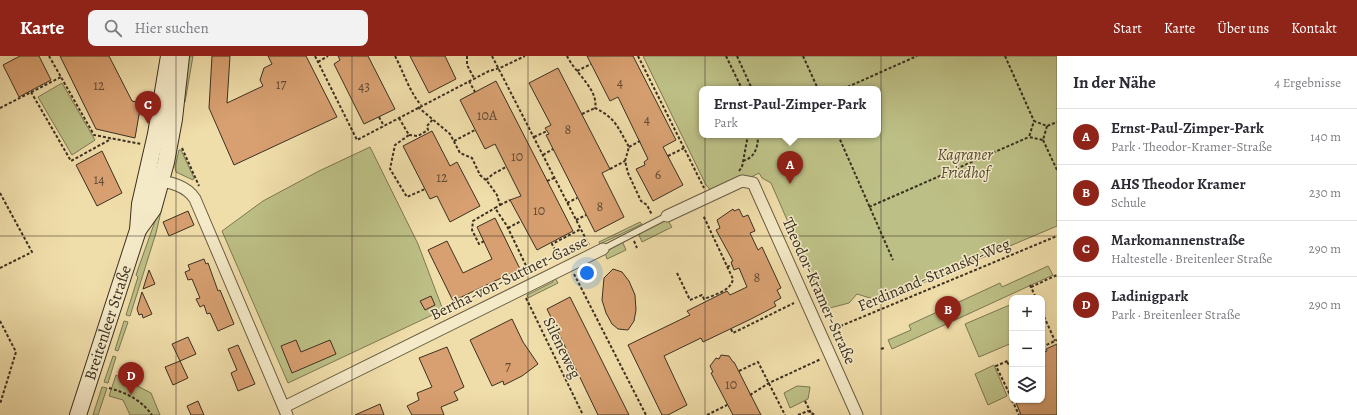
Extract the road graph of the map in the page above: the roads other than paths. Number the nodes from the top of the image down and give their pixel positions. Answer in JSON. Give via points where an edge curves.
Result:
{"nodes":[{"id":1,"x":169,"y":56,"type":"edge"},
{"id":2,"x":181,"y":56,"type":"edge"},
{"id":3,"x":153,"y":181,"type":"junction"},
{"id":4,"x":749,"y":181,"type":"joint"},
{"id":5,"x":667,"y":216,"type":"joint"},
{"id":6,"x":598,"y":251,"type":"joint"},
{"id":7,"x":285,"y":411,"type":"edge"},
{"id":8,"x":78,"y":415,"type":"edge"},
{"id":9,"x":857,"y":415,"type":"edge"}],
"edges":[{"from":1,"to":3,"type":"main road","name":"Breitenleer Straße"},
{"from":2,"to":3,"type":"main road","name":"Breitenleer Straße","via":[[174,119]]},
{"from":3,"to":7,"type":"street","via":[[185,189],[195,199]]},
{"from":3,"to":8,"type":"main road","name":"Breitenleer Straße","via":[[153,209],[138,230]]},
{"from":4,"to":5,"type":"street","name":"Bertha-von-Suttner-Gasse","via":[[742,181]]},
{"from":4,"to":9,"type":"street","name":"Theodor-Kramer-Straße","via":[[756,189]]},
{"from":5,"to":6,"type":"lane","name":"Bertha-von-Suttner-Gasse"},
{"from":6,"to":7,"type":"street","name":"Bertha-von-Suttner-Gasse"}]}
